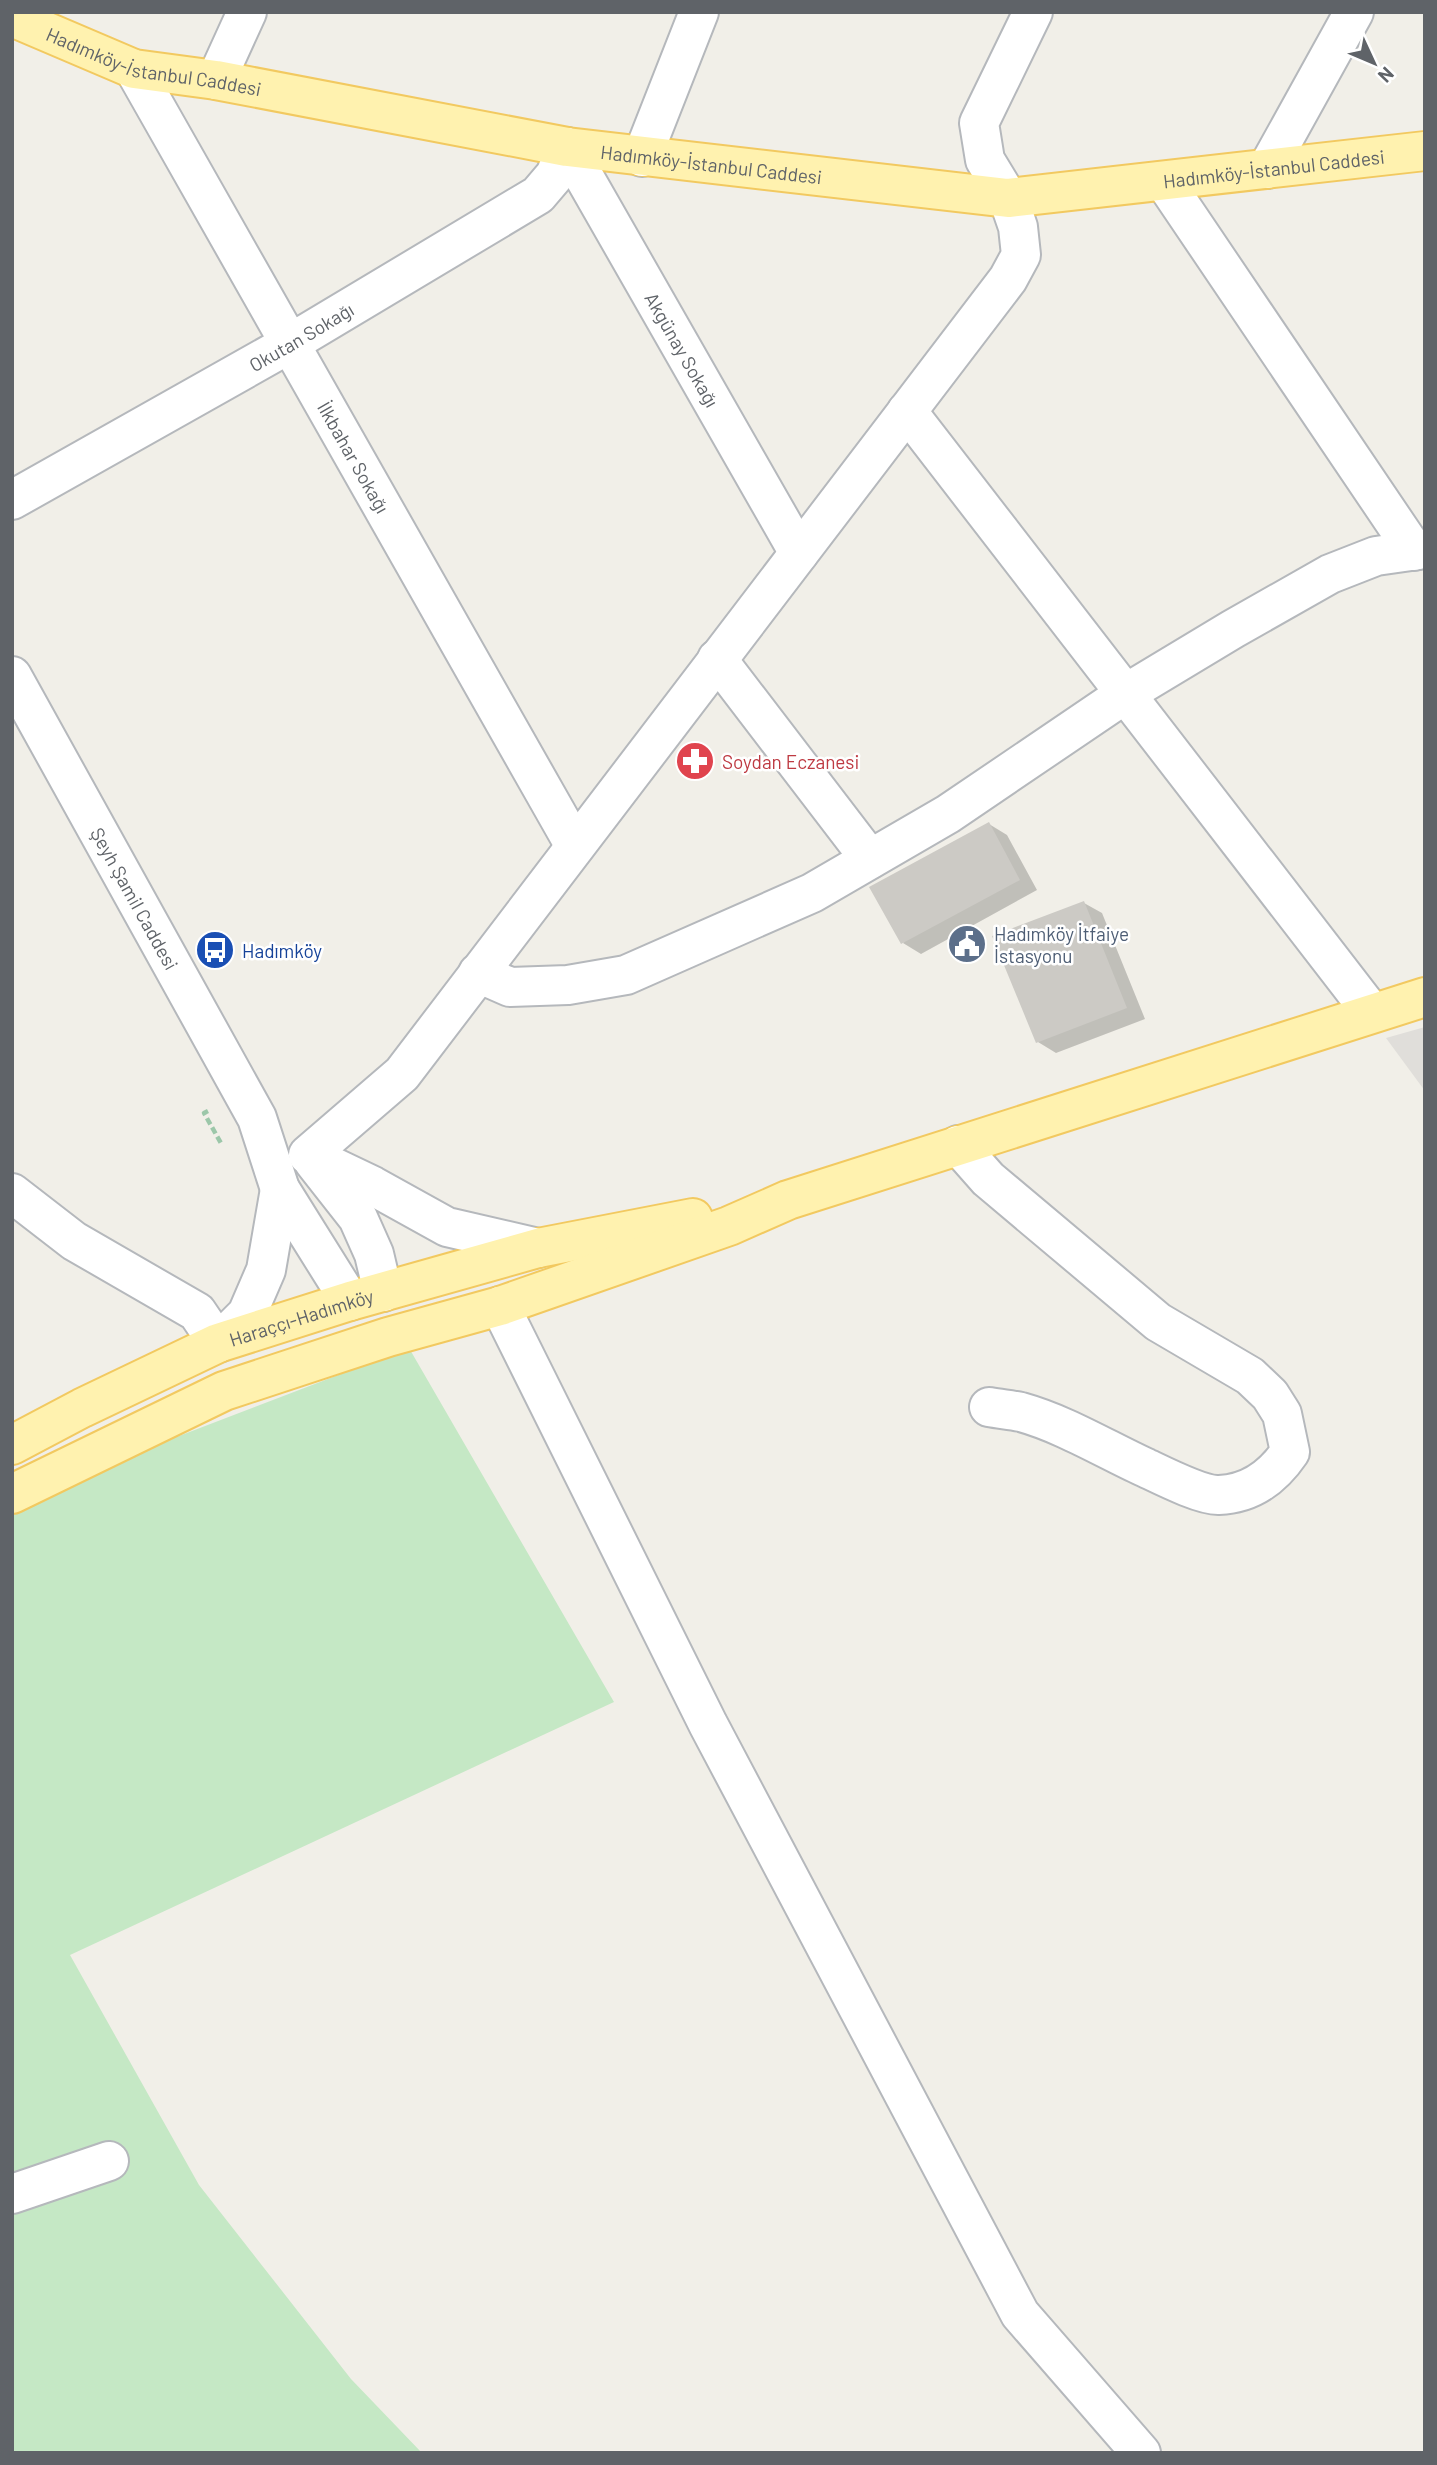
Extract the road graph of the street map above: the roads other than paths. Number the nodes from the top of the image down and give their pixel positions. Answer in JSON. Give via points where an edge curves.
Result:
{"nodes":[{"id":1,"x":247,"y":12,"type":"edge"},
{"id":2,"x":699,"y":12,"type":"edge"},
{"id":3,"x":1033,"y":12,"type":"edge"},
{"id":4,"x":1354,"y":12,"type":"edge"},
{"id":5,"x":12,"y":17,"type":"edge"},
{"id":6,"x":134,"y":69,"type":"junction"},
{"id":7,"x":216,"y":80,"type":"junction"},
{"id":8,"x":567,"y":147,"type":"junction"},
{"id":9,"x":1425,"y":151,"type":"edge"},
{"id":10,"x":642,"y":156,"type":"junction"},
{"id":11,"x":1267,"y":169,"type":"junction"},
{"id":12,"x":1164,"y":181,"type":"junction"},
{"id":13,"x":1008,"y":198,"type":"junction"},
{"id":14,"x":289,"y":344,"type":"junction"},
{"id":15,"x":906,"y":411,"type":"junction"},
{"id":16,"x":12,"y":500,"type":"edge"},
{"id":17,"x":1419,"y":550,"type":"edge"},
{"id":18,"x":799,"y":553,"type":"junction"},
{"id":19,"x":717,"y":659,"type":"junction"},
{"id":20,"x":12,"y":676,"type":"edge"},
{"id":21,"x":1125,"y":694,"type":"junction"},
{"id":22,"x":575,"y":846,"type":"junction"},
{"id":23,"x":870,"y":859,"type":"junction"},
{"id":24,"x":478,"y":973,"type":"junction"},
{"id":25,"x":1425,"y":998,"type":"edge"},
{"id":26,"x":1372,"y":1013,"type":"junction"},
{"id":27,"x":257,"y":1118,"type":"junction"},
{"id":28,"x":958,"y":1145,"type":"junction"},
{"id":29,"x":308,"y":1154,"type":"junction"},
{"id":30,"x":279,"y":1189,"type":"junction"},
{"id":31,"x":12,"y":1193,"type":"edge"},
{"id":32,"x":788,"y":1200,"type":"junction"},
{"id":33,"x":538,"y":1248,"type":"junction"},
{"id":34,"x":367,"y":1297,"type":"junction"},
{"id":35,"x":500,"y":1306,"type":"junction"},
{"id":36,"x":388,"y":1337,"type":"junction"},
{"id":37,"x":218,"y":1343,"type":"junction"},
{"id":38,"x":989,"y":1407,"type":"dead end"},
{"id":39,"x":12,"y":1445,"type":"edge"},
{"id":40,"x":12,"y":1494,"type":"edge"},
{"id":41,"x":109,"y":2161,"type":"dead end"},
{"id":42,"x":12,"y":2194,"type":"edge"},
{"id":43,"x":1141,"y":2453,"type":"edge"}],
"edges":[{"from":1,"to":7,"type":"street"},
{"from":2,"to":10,"type":"street"},
{"from":3,"to":13,"type":"street","via":[[979,123],[985,160]]},
{"from":4,"to":11,"type":"street"},
{"from":5,"to":6,"type":"main road","name":"Hadımköy-İstanbul Caddesi"},
{"from":6,"to":7,"type":"main road","name":"Hadımköy-İstanbul Caddesi"},
{"from":6,"to":14,"type":"street","name":"İlkbahar Sokağı"},
{"from":7,"to":8,"type":"main road","name":"Hadımköy-İstanbul Caddesi"},
{"from":8,"to":10,"type":"main road","name":"Hadımköy-İstanbul Caddesi"},
{"from":8,"to":14,"type":"street","name":"Okutan Sokağı","via":[[555,175],[538,195]]},
{"from":8,"to":18,"type":"street","name":"Akgünay Sokağı"},
{"from":9,"to":11,"type":"main road","name":"Hadımköy-İstanbul Caddesi"},
{"from":10,"to":13,"type":"main road","name":"Hadımköy-İstanbul Caddesi"},
{"from":11,"to":12,"type":"main road","name":"Hadımköy-İstanbul Caddesi"},
{"from":12,"to":13,"type":"main road","name":"Hadımköy-İstanbul Caddesi"},
{"from":12,"to":17,"type":"street"},
{"from":13,"to":15,"type":"street","via":[[1021,255],[1008,279]]},
{"from":14,"to":16,"type":"street","name":"Okutan Sokağı"},
{"from":14,"to":22,"type":"street","name":"İlkbahar Sokağı"},
{"from":15,"to":18,"type":"street"},
{"from":15,"to":21,"type":"street"},
{"from":17,"to":21,"type":"street","via":[[1376,556],[1330,574]]},
{"from":18,"to":19,"type":"street"},
{"from":19,"to":22,"type":"street"},
{"from":19,"to":23,"type":"street"},
{"from":20,"to":27,"type":"street","name":"Şeyh Şamil Caddesi"},
{"from":21,"to":23,"type":"street","via":[[948,814]]},
{"from":21,"to":26,"type":"street"},
{"from":22,"to":24,"type":"street"},
{"from":23,"to":24,"type":"street","via":[[813,893],[626,975],[568,985],[510,987]]},
{"from":24,"to":29,"type":"street","via":[[402,1074]]},
{"from":25,"to":26,"type":"main road"},
{"from":26,"to":28,"type":"main road"},
{"from":27,"to":29,"type":"street","name":"Şeyh Şamil Caddesi"},
{"from":27,"to":30,"type":"street","name":"Şeyh Şamil Caddesi"},
{"from":28,"to":32,"type":"main road"},
{"from":28,"to":38,"type":"street","via":[[988,1179],[1158,1322],[1250,1376],[1282,1414],[1290,1452],[1268,1478],[1216,1496],[1022,1412]]},
{"from":29,"to":33,"type":"street","via":[[447,1227]]},
{"from":29,"to":34,"type":"street","name":"Şeyh Şamil Caddesi","via":[[358,1217],[374,1254]]},
{"from":30,"to":34,"type":"street","name":"Şeyh Şamil Caddesi"},
{"from":30,"to":37,"type":"street","via":[[266,1270],[247,1314]]},
{"from":31,"to":37,"type":"street","via":[[74,1241],[197,1312]]},
{"from":32,"to":33,"type":"main road","name":"Haraççı-Hadımköy"},
{"from":32,"to":35,"type":"main road","via":[[729,1226]]},
{"from":33,"to":34,"type":"main road","name":"Haraççı-Hadımköy"},
{"from":34,"to":36,"type":"main road"},
{"from":34,"to":37,"type":"main road","name":"Haraççı-Hadımköy"},
{"from":35,"to":36,"type":"main road"},
{"from":35,"to":43,"type":"street","via":[[708,1724],[1020,2314]]},
{"from":36,"to":40,"type":"main road","via":[[224,1391]]},
{"from":37,"to":39,"type":"main road","name":"Haraççı-Hadımköy"},
{"from":41,"to":42,"type":"street"}]}
